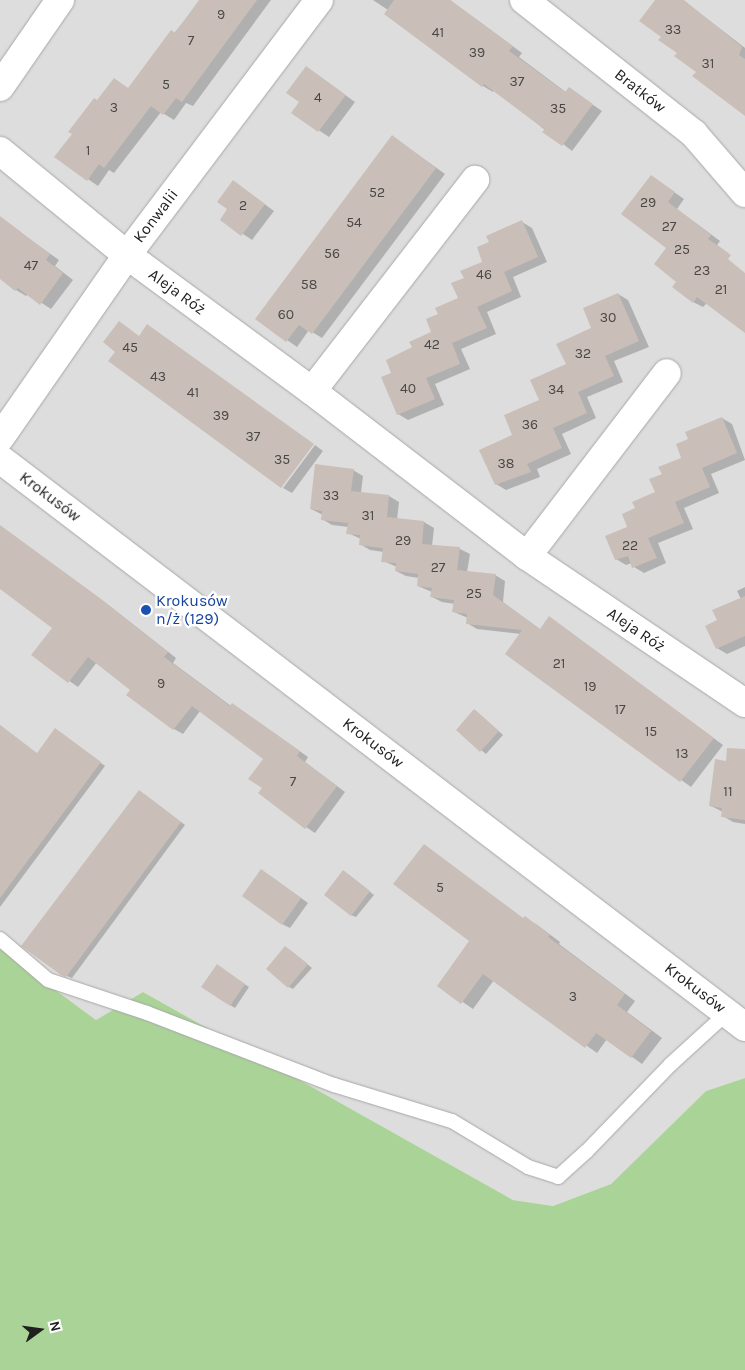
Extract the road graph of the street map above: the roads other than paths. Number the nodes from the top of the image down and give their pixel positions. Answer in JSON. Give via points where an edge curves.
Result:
{"nodes":[{"id":1,"x":60,"y":0,"type":"edge"},
{"id":2,"x":319,"y":0,"type":"edge"},
{"id":3,"x":524,"y":0,"type":"edge"},
{"id":4,"x":0,"y":87,"type":"edge"},
{"id":5,"x":0,"y":151,"type":"edge"},
{"id":6,"x":475,"y":180,"type":"dead end"},
{"id":7,"x":745,"y":193,"type":"edge"},
{"id":8,"x":127,"y":255,"type":"junction"},
{"id":9,"x":667,"y":373,"type":"dead end"},
{"id":10,"x":312,"y":391,"type":"junction"},
{"id":11,"x":0,"y":438,"type":"edge"},
{"id":12,"x":0,"y":459,"type":"edge"},
{"id":13,"x":527,"y":556,"type":"junction"},
{"id":14,"x":745,"y":703,"type":"edge"},
{"id":15,"x":0,"y":939,"type":"edge"},
{"id":16,"x":736,"y":1020,"type":"edge"}],
"edges":[{"from":1,"to":4,"type":"street"},
{"from":2,"to":8,"type":"street","name":"Konwalii"},
{"from":3,"to":7,"type":"street","name":"Bratków","via":[[694,134]]},
{"from":5,"to":8,"type":"street","name":"Aleja Róż"},
{"from":6,"to":10,"type":"street"},
{"from":8,"to":10,"type":"street","name":"Aleja Róż"},
{"from":8,"to":11,"type":"street","name":"Konwalii"},
{"from":9,"to":13,"type":"street"},
{"from":10,"to":13,"type":"street","name":"Aleja Róż"},
{"from":12,"to":16,"type":"street","name":"Krokusów"},
{"from":13,"to":14,"type":"street","name":"Aleja Róż"},
{"from":15,"to":16,"type":"lane","via":[[48,980],[147,1013],[334,1085],[452,1121],[528,1167],[558,1177],[671,1064]]}]}
